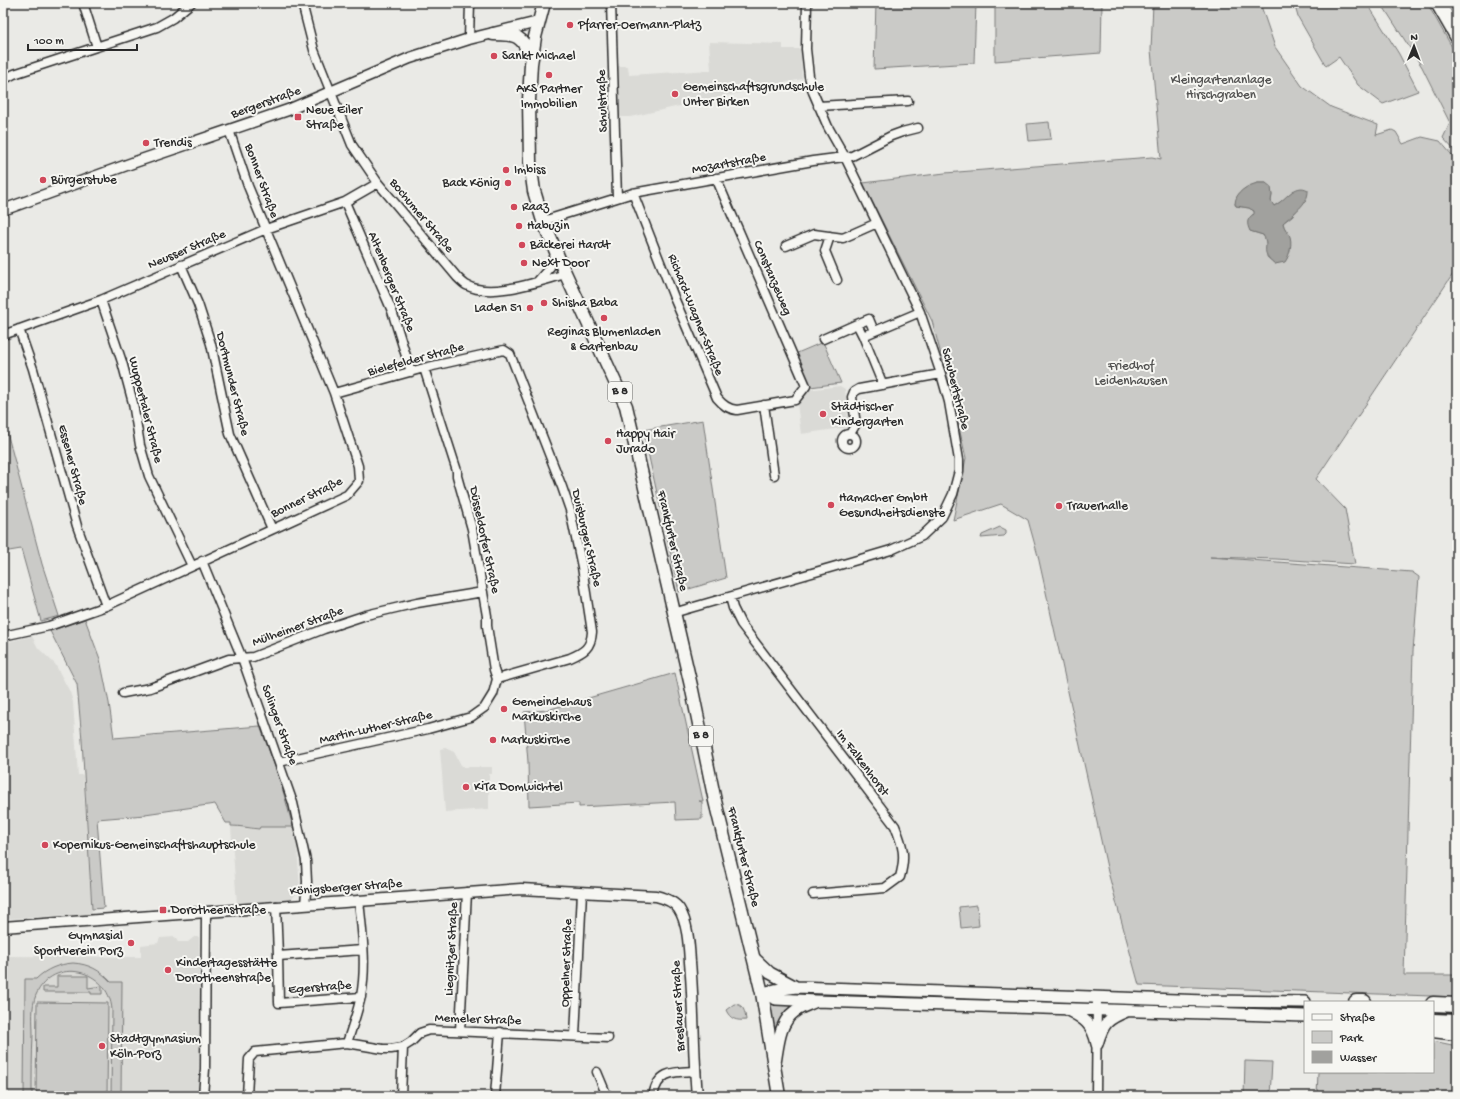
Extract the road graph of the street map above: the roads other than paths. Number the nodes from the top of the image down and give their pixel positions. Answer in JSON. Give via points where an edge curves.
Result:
{"nodes":[{"id":1,"x":83,"y":3,"type":"edge"},
{"id":2,"x":191,"y":3,"type":"edge"},
{"id":3,"x":302,"y":3,"type":"edge"},
{"id":4,"x":470,"y":3,"type":"edge"},
{"id":5,"x":544,"y":3,"type":"edge"},
{"id":6,"x":611,"y":3,"type":"edge"},
{"id":7,"x":807,"y":3,"type":"edge"},
{"id":8,"x":1438,"y":3,"type":"edge"},
{"id":9,"x":1455,"y":3,"type":"edge"},
{"id":10,"x":1457,"y":6,"type":"edge"},
{"id":11,"x":538,"y":22,"type":"junction"},
{"id":12,"x":493,"y":34,"type":"junction"},
{"id":13,"x":1457,"y":36,"type":"edge"},
{"id":14,"x":469,"y":39,"type":"junction"},
{"id":15,"x":97,"y":47,"type":"junction"},
{"id":16,"x":532,"y":58,"type":"junction"},
{"id":17,"x":3,"y":80,"type":"edge"},
{"id":18,"x":330,"y":93,"type":"junction"},
{"id":19,"x":908,"y":101,"type":"dead end"},
{"id":20,"x":818,"y":106,"type":"junction"},
{"id":21,"x":918,"y":128,"type":"dead end"},
{"id":22,"x":229,"y":130,"type":"junction"},
{"id":23,"x":845,"y":157,"type":"junction"},
{"id":24,"x":716,"y":178,"type":"junction"},
{"id":25,"x":378,"y":183,"type":"junction"},
{"id":26,"x":633,"y":193,"type":"junction"},
{"id":27,"x":617,"y":198,"type":"junction"},
{"id":28,"x":345,"y":202,"type":"junction"},
{"id":29,"x":3,"y":210,"type":"edge"},
{"id":30,"x":543,"y":221,"type":"junction"},
{"id":31,"x":877,"y":223,"type":"junction"},
{"id":32,"x":266,"y":229,"type":"junction"},
{"id":33,"x":830,"y":236,"type":"junction"},
{"id":34,"x":786,"y":246,"type":"dead end"},
{"id":35,"x":556,"y":251,"type":"junction"},
{"id":36,"x":181,"y":265,"type":"junction"},
{"id":37,"x":566,"y":274,"type":"junction"},
{"id":38,"x":837,"y":280,"type":"dead end"},
{"id":39,"x":538,"y":282,"type":"junction"},
{"id":40,"x":101,"y":300,"type":"junction"},
{"id":41,"x":920,"y":312,"type":"junction"},
{"id":42,"x":857,"y":324,"type":"junction"},
{"id":43,"x":20,"y":329,"type":"junction"},
{"id":44,"x":874,"y":331,"type":"junction"},
{"id":45,"x":3,"y":334,"type":"edge"},
{"id":46,"x":862,"y":336,"type":"junction"},
{"id":47,"x":823,"y":339,"type":"dead end"},
{"id":48,"x":504,"y":350,"type":"joint"},
{"id":49,"x":424,"y":368,"type":"junction"},
{"id":50,"x":411,"y":372,"type":"junction"},
{"id":51,"x":941,"y":374,"type":"junction"},
{"id":52,"x":882,"y":385,"type":"junction"},
{"id":53,"x":806,"y":386,"type":"joint"},
{"id":54,"x":334,"y":393,"type":"junction"},
{"id":55,"x":764,"y":406,"type":"junction"},
{"id":56,"x":850,"y":434,"type":"dead end"},
{"id":57,"x":774,"y":475,"type":"dead end"},
{"id":58,"x":272,"y":529,"type":"junction"},
{"id":59,"x":202,"y":561,"type":"junction"},
{"id":60,"x":192,"y":566,"type":"junction"},
{"id":61,"x":483,"y":592,"type":"junction"},
{"id":62,"x":730,"y":597,"type":"junction"},
{"id":63,"x":106,"y":606,"type":"junction"},
{"id":64,"x":674,"y":613,"type":"junction"},
{"id":65,"x":3,"y":636,"type":"edge"},
{"id":66,"x":242,"y":658,"type":"junction"},
{"id":67,"x":497,"y":679,"type":"junction"},
{"id":68,"x":123,"y":693,"type":"dead end"},
{"id":69,"x":279,"y":762,"type":"junction"},
{"id":70,"x":467,"y":892,"type":"junction"},
{"id":71,"x":582,"y":892,"type":"junction"},
{"id":72,"x":813,"y":894,"type":"dead end"},
{"id":73,"x":359,"y":900,"type":"junction"},
{"id":74,"x":305,"y":904,"type":"junction"},
{"id":75,"x":276,"y":906,"type":"junction"},
{"id":76,"x":206,"y":913,"type":"junction"},
{"id":77,"x":682,"y":916,"type":"joint"},
{"id":78,"x":3,"y":927,"type":"edge"},
{"id":79,"x":363,"y":950,"type":"junction"},
{"id":80,"x":278,"y":956,"type":"junction"},
{"id":81,"x":753,"y":957,"type":"junction"},
{"id":82,"x":796,"y":988,"type":"junction"},
{"id":83,"x":762,"y":993,"type":"junction"},
{"id":84,"x":361,"y":997,"type":"junction"},
{"id":85,"x":1097,"y":997,"type":"junction"},
{"id":86,"x":816,"y":1001,"type":"junction"},
{"id":87,"x":1304,"y":1002,"type":"edge"},
{"id":88,"x":1434,"y":1004,"type":"edge"},
{"id":89,"x":1457,"y":1005,"type":"edge"},
{"id":90,"x":1064,"y":1008,"type":"junction"},
{"id":91,"x":1096,"y":1009,"type":"junction"},
{"id":92,"x":1129,"y":1010,"type":"junction"},
{"id":93,"x":1304,"y":1016,"type":"edge"},
{"id":94,"x":1434,"y":1021,"type":"edge"},
{"id":95,"x":1457,"y":1022,"type":"edge"},
{"id":96,"x":1434,"y":1030,"type":"edge"},
{"id":97,"x":460,"y":1031,"type":"junction"},
{"id":98,"x":500,"y":1032,"type":"junction"},
{"id":99,"x":1457,"y":1033,"type":"edge"},
{"id":100,"x":575,"y":1036,"type":"junction"},
{"id":101,"x":608,"y":1038,"type":"dead end"},
{"id":102,"x":347,"y":1043,"type":"junction"},
{"id":103,"x":1097,"y":1044,"type":"junction"},
{"id":104,"x":403,"y":1047,"type":"junction"},
{"id":105,"x":774,"y":1067,"type":"junction"},
{"id":106,"x":696,"y":1071,"type":"junction"},
{"id":107,"x":597,"y":1072,"type":"dead end"},
{"id":108,"x":203,"y":1096,"type":"edge"},
{"id":109,"x":247,"y":1096,"type":"edge"},
{"id":110,"x":401,"y":1096,"type":"edge"},
{"id":111,"x":495,"y":1096,"type":"edge"},
{"id":112,"x":607,"y":1096,"type":"edge"},
{"id":113,"x":653,"y":1096,"type":"edge"},
{"id":114,"x":697,"y":1096,"type":"edge"},
{"id":115,"x":779,"y":1096,"type":"edge"},
{"id":116,"x":1096,"y":1096,"type":"edge"}],
"edges":[{"from":1,"to":15,"type":"street"},
{"from":2,"to":15,"type":"street","via":[[163,25]]},
{"from":3,"to":18,"type":"street","via":[[314,50]]},
{"from":4,"to":14,"type":"street"},
{"from":5,"to":11,"type":"main road","name":"Frankfurter Straße","number":"B 8"},
{"from":6,"to":27,"type":"street","name":"Schulstraße"},
{"from":7,"to":20,"type":"street","name":"Schubertstraße","via":[[806,49],[809,76]]},
{"from":8,"to":13,"type":"highway"},
{"from":9,"to":10,"type":"highway"},
{"from":11,"to":12,"type":"street","name":"Bergerstraße"},
{"from":11,"to":16,"type":"main road","name":"Frankfurter Straße","number":"B 8"},
{"from":12,"to":14,"type":"street","name":"Bergerstraße"},
{"from":12,"to":16,"type":"main road","via":[[517,37],[524,42]]},
{"from":14,"to":18,"type":"street","name":"Bergerstraße","via":[[410,58]]},
{"from":15,"to":17,"type":"street","via":[[14,74]]},
{"from":16,"to":30,"type":"main road","name":"Frankfurter Straße","number":"B 8","via":[[528,111],[530,162],[534,192]]},
{"from":18,"to":22,"type":"street","name":"Bergerstraße"},
{"from":18,"to":25,"type":"street","name":"Bochumer Straße","via":[[352,144]]},
{"from":19,"to":20,"type":"street"},
{"from":20,"to":23,"type":"street","name":"Schubertstraße"},
{"from":21,"to":23,"type":"street","name":"Mozartstraße","via":[[896,134]]},
{"from":22,"to":29,"type":"street","name":"Bergerstraße"},
{"from":22,"to":32,"type":"street","name":"Bonner Straße"},
{"from":23,"to":24,"type":"street","name":"Mozartstraße"},
{"from":23,"to":31,"type":"street","name":"Schubertstraße"},
{"from":24,"to":26,"type":"street","name":"Mozartstraße"},
{"from":24,"to":53,"type":"street","name":"Constanzeweg"},
{"from":25,"to":28,"type":"street","name":"Neusser Straße"},
{"from":25,"to":39,"type":"street","name":"Bochumer Straße","via":[[449,269],[466,285],[481,290],[498,291]]},
{"from":26,"to":27,"type":"street","name":"Mozartstraße"},
{"from":26,"to":55,"type":"street","name":"Richard-Wagner-Straße","via":[[717,398],[732,410]]},
{"from":27,"to":30,"type":"street","name":"Mozartstraße"},
{"from":28,"to":32,"type":"street","name":"Neusser Straße"},
{"from":28,"to":50,"type":"street","name":"Altenberger Straße","via":[[392,311]]},
{"from":30,"to":35,"type":"main road","name":"Frankfurter Straße","number":"B 8"},
{"from":31,"to":33,"type":"street","via":[[843,238]]},
{"from":31,"to":41,"type":"street","name":"Schubertstraße"},
{"from":32,"to":36,"type":"street","name":"Neusser Straße"},
{"from":32,"to":54,"type":"street","name":"Bonner Straße"},
{"from":33,"to":34,"type":"street","via":[[814,234]]},
{"from":33,"to":38,"type":"street","via":[[825,251]]},
{"from":35,"to":37,"type":"main road","name":"Frankfurter Straße","number":"B 8"},
{"from":35,"to":39,"type":"street","via":[[550,267]]},
{"from":36,"to":40,"type":"street","name":"Neusser Straße"},
{"from":36,"to":58,"type":"street","name":"Dortmunder Straße","via":[[198,304],[211,344],[230,434]]},
{"from":37,"to":39,"type":"street","name":"Bochumer Straße"},
{"from":37,"to":64,"type":"main road","name":"Frankfurter Straße","number":"B 8","via":[[626,406]]},
{"from":40,"to":43,"type":"street","name":"Neusser Straße"},
{"from":40,"to":60,"type":"street","name":"Wuppertaler Straße","via":[[122,362],[149,476]]},
{"from":41,"to":44,"type":"street"},
{"from":41,"to":51,"type":"street","name":"Schubertstraße"},
{"from":42,"to":44,"type":"street","via":[[869,319]]},
{"from":42,"to":46,"type":"street"},
{"from":42,"to":47,"type":"street"},
{"from":43,"to":45,"type":"street","name":"Neusser Straße"},
{"from":43,"to":63,"type":"street","name":"Essener Straße","via":[[77,526]]},
{"from":44,"to":46,"type":"street"},
{"from":46,"to":52,"type":"street"},
{"from":48,"to":49,"type":"street","name":"Bielefelder Straße"},
{"from":48,"to":67,"type":"street","name":"Duisburger Straße","via":[[510,354],[570,510],[592,632],[591,641],[579,654]]},
{"from":49,"to":50,"type":"street","name":"Bielefelder Straße"},
{"from":49,"to":61,"type":"street","name":"Düsseldorfer Straße","via":[[457,471],[472,529]]},
{"from":50,"to":54,"type":"street","name":"Bielefelder Straße"},
{"from":51,"to":52,"type":"street"},
{"from":51,"to":62,"type":"street","name":"Schubertstraße","via":[[959,460],[953,494],[942,517],[922,536],[891,550]]},
{"from":52,"to":56,"type":"street","via":[[854,392],[852,397],[856,424]]},
{"from":53,"to":55,"type":"street","name":"Richard-Wagner-Straße","via":[[795,400]]},
{"from":54,"to":58,"type":"street","name":"Bonner Straße","via":[[358,466],[359,481],[347,494]]},
{"from":55,"to":57,"type":"street"},
{"from":58,"to":59,"type":"street","name":"Bonner Straße"},
{"from":59,"to":60,"type":"street","name":"Bonner Straße"},
{"from":59,"to":66,"type":"street","name":"Solinger Straße"},
{"from":60,"to":63,"type":"street","name":"Bonner Straße"},
{"from":61,"to":66,"type":"street","name":"Mülheimer Straße","via":[[366,615],[253,657]]},
{"from":61,"to":67,"type":"street","name":"Düsseldorfer Straße"},
{"from":62,"to":64,"type":"street","name":"Schubertstraße"},
{"from":62,"to":72,"type":"street","name":"Im Falkenhorst","via":[[741,624],[895,826],[902,844],[904,863],[900,877],[885,888]]},
{"from":63,"to":65,"type":"street","name":"Bonner Straße","via":[[49,626]]},
{"from":64,"to":81,"type":"main road","name":"Frankfurter Straße","number":"B 8","via":[[715,801]]},
{"from":66,"to":68,"type":"street","name":"Mülheimer Straße","via":[[229,659],[150,688]]},
{"from":66,"to":69,"type":"street","name":"Solinger Straße"},
{"from":67,"to":69,"type":"street","name":"Martin-Luther-Straße","via":[[493,694],[485,707],[471,718]]},
{"from":69,"to":74,"type":"street","name":"Solinger Straße","via":[[293,803],[306,861]]},
{"from":70,"to":71,"type":"street","name":"Königsberger Straße","via":[[521,888]]},
{"from":70,"to":73,"type":"street","name":"Königsberger Straße"},
{"from":70,"to":97,"type":"street","name":"Liegnitzer Straße"},
{"from":71,"to":77,"type":"street","name":"Königsberger Straße","via":[[656,896],[671,902]]},
{"from":71,"to":100,"type":"street","name":"Oppelner Straße"},
{"from":73,"to":74,"type":"street","name":"Königsberger Straße"},
{"from":73,"to":79,"type":"street"},
{"from":74,"to":75,"type":"street","name":"Königsberger Straße"},
{"from":75,"to":76,"type":"street","name":"Königsberger Straße"},
{"from":75,"to":80,"type":"street","name":"Egerstraße"},
{"from":76,"to":78,"type":"street","name":"Königsberger Straße"},
{"from":76,"to":108,"type":"street"},
{"from":77,"to":106,"type":"street","name":"Breslauer Straße","via":[[693,989]]},
{"from":79,"to":80,"type":"street"},
{"from":79,"to":84,"type":"street"},
{"from":80,"to":84,"type":"street","name":"Egerstraße","via":[[279,1003]]},
{"from":81,"to":82,"type":"main road","via":[[770,973]]},
{"from":81,"to":83,"type":"main road","name":"Frankfurter Straße","number":"B 8"},
{"from":82,"to":83,"type":"main road"},
{"from":82,"to":85,"type":"main road"},
{"from":83,"to":86,"type":"main road","via":[[776,999]]},
{"from":83,"to":105,"type":"main road","name":"Frankfurter Straße","number":"B 8"},
{"from":84,"to":102,"type":"street"},
{"from":85,"to":87,"type":"main road"},
{"from":85,"to":91,"type":"street"},
{"from":86,"to":90,"type":"main road"},
{"from":86,"to":105,"type":"main road","via":[[787,1018],[779,1037]]},
{"from":88,"to":89,"type":"highway"},
{"from":90,"to":91,"type":"main road"},
{"from":90,"to":103,"type":"main road","via":[[1078,1015],[1089,1025]]},
{"from":91,"to":92,"type":"main road"},
{"from":91,"to":103,"type":"street"},
{"from":92,"to":93,"type":"main road"},
{"from":92,"to":103,"type":"main road","via":[[1105,1023]]},
{"from":94,"to":95,"type":"highway"},
{"from":96,"to":99,"type":"highway"},
{"from":97,"to":98,"type":"street","name":"Memeler Straße"},
{"from":97,"to":104,"type":"street","name":"Memeler Straße","via":[[429,1030],[420,1033]]},
{"from":98,"to":100,"type":"street","name":"Memeler Straße"},
{"from":98,"to":111,"type":"street"},
{"from":100,"to":101,"type":"street","name":"Memeler Straße"},
{"from":102,"to":104,"type":"street","via":[[384,1049]]},
{"from":102,"to":109,"type":"street","via":[[255,1052],[249,1059]]},
{"from":103,"to":116,"type":"street"},
{"from":104,"to":110,"type":"street"},
{"from":105,"to":115,"type":"main road","name":"Frankfurter Straße","number":"B 8"},
{"from":106,"to":113,"type":"street","via":[[666,1074],[658,1081]]},
{"from":106,"to":114,"type":"street","name":"Breslauer Straße"},
{"from":107,"to":112,"type":"street"}]}
